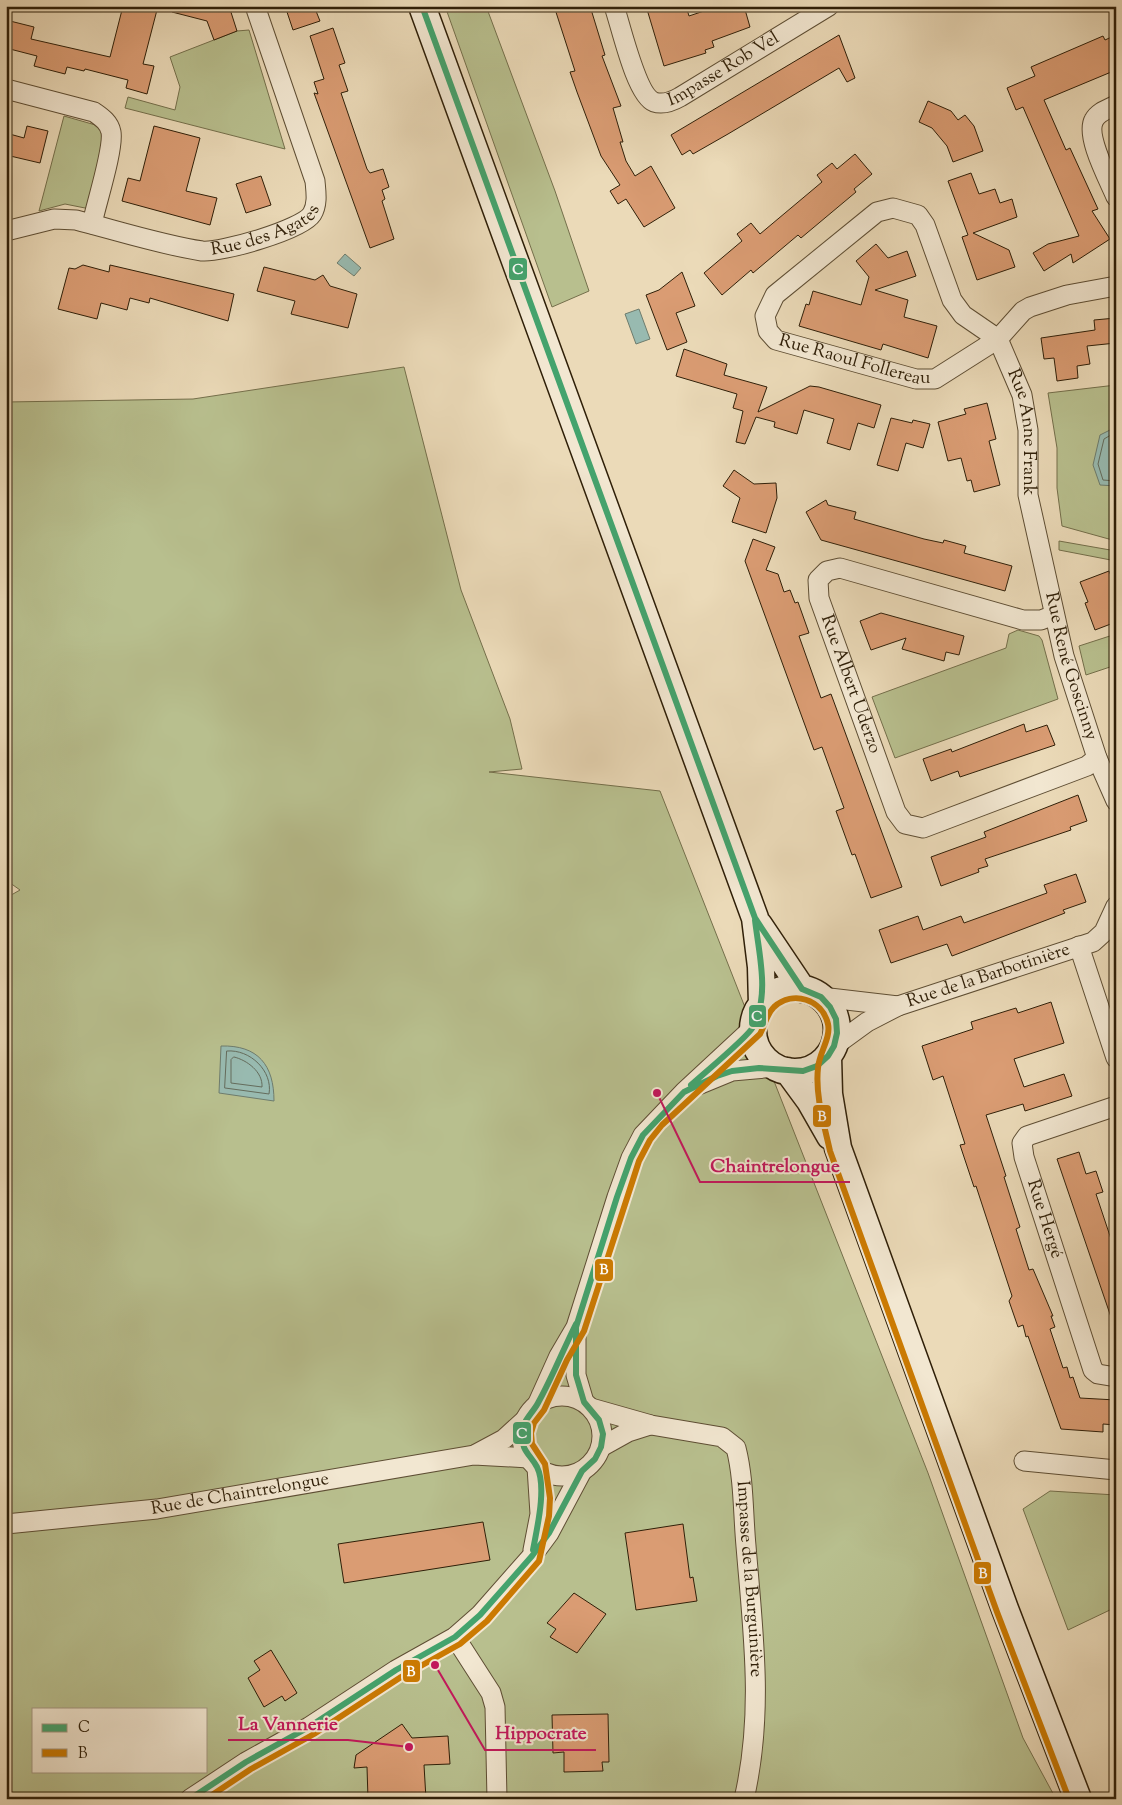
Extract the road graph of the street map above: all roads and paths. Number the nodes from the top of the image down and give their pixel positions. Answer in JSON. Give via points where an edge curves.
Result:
{"nodes":[{"id":1,"x":255,"y":6,"type":"edge"},
{"id":2,"x":422,"y":6,"type":"edge"},
{"id":3,"x":614,"y":6,"type":"edge"},
{"id":4,"x":830,"y":6,"type":"edge"},
{"id":5,"x":6,"y":89,"type":"edge"},
{"id":6,"x":1116,"y":105,"type":"edge"},
{"id":7,"x":1116,"y":197,"type":"edge"},
{"id":8,"x":92,"y":224,"type":"junction"},
{"id":9,"x":6,"y":231,"type":"edge"},
{"id":10,"x":1116,"y":286,"type":"edge"},
{"id":11,"x":998,"y":339,"type":"junction"},
{"id":12,"x":1034,"y":528,"type":"joint"},
{"id":13,"x":1054,"y":615,"type":"junction"},
{"id":14,"x":1097,"y":758,"type":"junction"},
{"id":15,"x":1116,"y":801,"type":"edge"},
{"id":16,"x":1116,"y":906,"type":"edge"},
{"id":17,"x":754,"y":918,"type":"junction"},
{"id":18,"x":1079,"y":946,"type":"junction"},
{"id":19,"x":812,"y":993,"type":"junction"},
{"id":20,"x":898,"y":1006,"type":"junction"},
{"id":21,"x":758,"y":1016,"type":"junction"},
{"id":22,"x":831,"y":1051,"type":"junction"},
{"id":23,"x":1116,"y":1058,"type":"edge"},
{"id":24,"x":782,"y":1069,"type":"junction"},
{"id":25,"x":684,"y":1092,"type":"junction"},
{"id":26,"x":1116,"y":1106,"type":"edge"},
{"id":27,"x":838,"y":1148,"type":"junction"},
{"id":28,"x":576,"y":1327,"type":"junction"},
{"id":29,"x":1116,"y":1377,"type":"edge"},
{"id":30,"x":588,"y":1405,"type":"junction"},
{"id":31,"x":531,"y":1412,"type":"junction"},
{"id":32,"x":652,"y":1425,"type":"junction"},
{"id":33,"x":601,"y":1448,"type":"junction"},
{"id":34,"x":474,"y":1455,"type":"junction"},
{"id":35,"x":1024,"y":1461,"type":"dead end"},
{"id":36,"x":533,"y":1463,"type":"junction"},
{"id":37,"x":1116,"y":1470,"type":"edge"},
{"id":38,"x":582,"y":1471,"type":"junction"},
{"id":39,"x":6,"y":1524,"type":"edge"},
{"id":40,"x":532,"y":1556,"type":"junction"},
{"id":41,"x":455,"y":1637,"type":"junction"},
{"id":42,"x":190,"y":1799,"type":"edge"},
{"id":43,"x":497,"y":1799,"type":"edge"},
{"id":44,"x":744,"y":1799,"type":"edge"},
{"id":45,"x":1078,"y":1799,"type":"edge"}],
"edges":[{"from":1,"to":8,"type":"street","name":"Rue des Agates","via":[[315,181],[317,199],[312,215],[296,226],[226,249],[203,251]]},
{"from":2,"to":17,"type":"main road"},
{"from":3,"to":4,"type":"street","name":"Impasse Rob Vel","via":[[638,82],[646,96],[662,103],[680,97]]},
{"from":5,"to":8,"type":"street","via":[[94,112],[106,121],[111,132],[110,147]]},
{"from":6,"to":7,"type":"street","via":[[1096,116],[1092,134]]},
{"from":8,"to":9,"type":"street","name":"Rue des Agates","via":[[54,218]]},
{"from":10,"to":11,"type":"street","via":[[1067,295],[1030,307]]},
{"from":11,"to":11,"type":"street","name":"Rue Raoul Follereau","via":[[963,315],[952,300],[925,225],[918,215],[893,208],[877,212],[775,296],[765,316],[768,331],[776,340],[916,379],[935,379]]},
{"from":11,"to":12,"type":"street","name":"Rue Anne Frank","via":[[1022,395],[1028,430],[1028,494]]},
{"from":12,"to":13,"type":"street","name":"Rue René Goscinny"},
{"from":13,"to":14,"type":"street","name":"Rue René Goscinny","via":[[1071,684]]},
{"from":13,"to":14,"type":"street","name":"Rue Albert Uderzo","via":[[1041,620],[1024,620],[840,568],[827,571],[818,580],[819,598],[896,812],[904,824],[923,828],[1087,766]]},
{"from":14,"to":15,"type":"street","name":"Rue René Goscinny"},
{"from":16,"to":18,"type":"street","via":[[1104,932],[1093,942]]},
{"from":17,"to":19,"type":"main road"},
{"from":17,"to":21,"type":"main road","via":[[761,967]]},
{"from":18,"to":20,"type":"street","name":"Rue de la Barbotinière"},
{"from":18,"to":23,"type":"street"},
{"from":19,"to":20,"type":"street","name":"Rue de la Barbotinière"},
{"from":19,"to":21,"type":"main road","via":[[780,992]]},
{"from":19,"to":22,"type":"main road","via":[[830,1007],[836,1019],[837,1033]]},
{"from":20,"to":22,"type":"street","name":"Rue de la Barbotinière","via":[[867,1022]]},
{"from":21,"to":24,"type":"main road","via":[[759,1051]]},
{"from":21,"to":25,"type":"street"},
{"from":22,"to":24,"type":"main road","via":[[817,1066],[803,1071]]},
{"from":22,"to":27,"type":"main road","via":[[829,1094]]},
{"from":24,"to":25,"type":"street","via":[[732,1071]]},
{"from":24,"to":27,"type":"main road","via":[[810,1101]]},
{"from":25,"to":28,"type":"street","via":[[643,1135],[631,1158]]},
{"from":26,"to":29,"type":"street","name":"Rue Hergé","via":[[1027,1136],[1022,1143],[1094,1370],[1098,1374]]},
{"from":27,"to":45,"type":"main road","via":[[1004,1609]]},
{"from":28,"to":30,"type":"street","via":[[576,1375]]},
{"from":28,"to":31,"type":"street"},
{"from":30,"to":31,"type":"street","via":[[568,1396],[552,1398]]},
{"from":30,"to":32,"type":"street","name":"Impasse de la Burguinière"},
{"from":30,"to":33,"type":"street","via":[[599,1420],[603,1434]]},
{"from":31,"to":34,"type":"street","name":"Rue de Chaintrelongue","via":[[504,1439]]},
{"from":31,"to":36,"type":"street","via":[[522,1432],[523,1446]]},
{"from":32,"to":33,"type":"street","via":[[628,1432]]},
{"from":32,"to":44,"type":"street","name":"Impasse de la Burguinière","via":[[722,1437],[730,1442],[738,1456],[756,1668],[756,1724]]},
{"from":33,"to":38,"type":"street"},
{"from":34,"to":36,"type":"street","name":"Rue de Chaintrelongue"},
{"from":34,"to":39,"type":"street","name":"Rue de Chaintrelongue","via":[[157,1509]]},
{"from":35,"to":37,"type":"street"},
{"from":36,"to":38,"type":"street","via":[[548,1474],[559,1476],[571,1476]]},
{"from":36,"to":40,"type":"street","via":[[540,1514]]},
{"from":38,"to":40,"type":"street","via":[[549,1533]]},
{"from":40,"to":41,"type":"street","via":[[480,1615]]},
{"from":41,"to":42,"type":"street","via":[[396,1670]]},
{"from":41,"to":43,"type":"street","via":[[493,1700]]}]}
